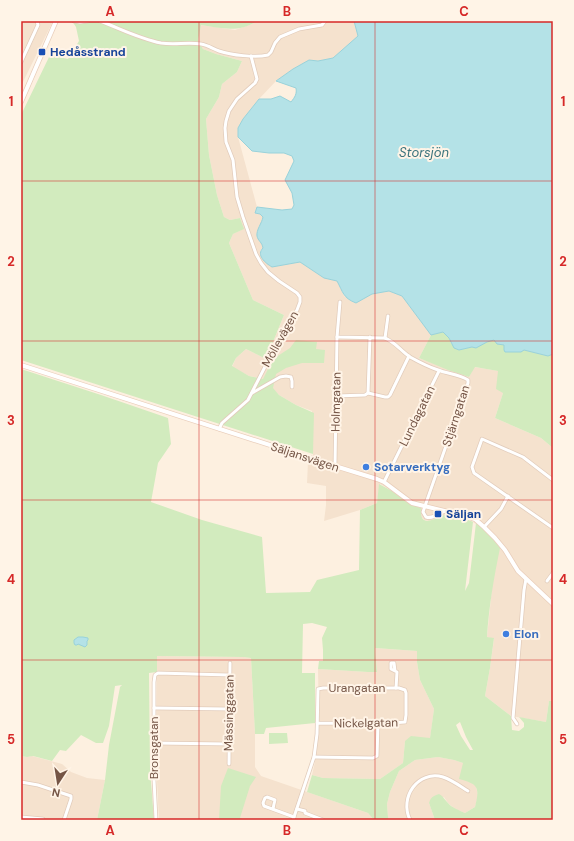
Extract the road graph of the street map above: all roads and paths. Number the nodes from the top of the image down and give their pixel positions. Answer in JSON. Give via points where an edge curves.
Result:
{"nodes":[{"id":1,"x":37,"y":21,"type":"edge"},
{"id":2,"x":56,"y":21,"type":"edge"},
{"id":3,"x":74,"y":21,"type":"edge"},
{"id":4,"x":88,"y":21,"type":"edge"},
{"id":5,"x":100,"y":21,"type":"edge"},
{"id":6,"x":325,"y":21,"type":"edge"},
{"id":7,"x":251,"y":56,"type":"junction"},
{"id":8,"x":21,"y":62,"type":"edge"},
{"id":9,"x":22,"y":96,"type":"edge"},
{"id":10,"x":21,"y":102,"type":"edge"},
{"id":11,"x":340,"y":302,"type":"dead end"},
{"id":12,"x":388,"y":316,"type":"dead end"},
{"id":13,"x":337,"y":337,"type":"junction"},
{"id":14,"x":370,"y":337,"type":"junction"},
{"id":15,"x":385,"y":338,"type":"junction"},
{"id":16,"x":409,"y":356,"type":"junction"},
{"id":17,"x":21,"y":365,"type":"edge"},
{"id":18,"x":439,"y":371,"type":"junction"},
{"id":19,"x":292,"y":387,"type":"dead end"},
{"id":20,"x":252,"y":393,"type":"junction"},
{"id":21,"x":368,"y":393,"type":"junction"},
{"id":22,"x":336,"y":396,"type":"junction"},
{"id":23,"x":219,"y":429,"type":"junction"},
{"id":24,"x":334,"y":466,"type":"junction"},
{"id":25,"x":553,"y":480,"type":"edge"},
{"id":26,"x":384,"y":482,"type":"junction"},
{"id":27,"x":508,"y":496,"type":"junction"},
{"id":28,"x":425,"y":506,"type":"junction"},
{"id":29,"x":446,"y":511,"type":"junction"},
{"id":30,"x":484,"y":527,"type":"junction"},
{"id":31,"x":553,"y":528,"type":"edge"},
{"id":32,"x":553,"y":573,"type":"edge"},
{"id":33,"x":526,"y":579,"type":"junction"},
{"id":34,"x":547,"y":581,"type":"dead end"},
{"id":35,"x":553,"y":604,"type":"edge"},
{"id":36,"x":230,"y":663,"type":"dead end"},
{"id":37,"x":395,"y":671,"type":"dead end"},
{"id":38,"x":229,"y":675,"type":"junction"},
{"id":39,"x":396,"y":688,"type":"junction"},
{"id":40,"x":405,"y":690,"type":"joint"},
{"id":41,"x":154,"y":708,"type":"junction"},
{"id":42,"x":229,"y":709,"type":"junction"},
{"id":43,"x":317,"y":723,"type":"junction"},
{"id":44,"x":378,"y":724,"type":"junction"},
{"id":45,"x":517,"y":724,"type":"dead end"},
{"id":46,"x":154,"y":743,"type":"junction"},
{"id":47,"x":229,"y":744,"type":"junction"},
{"id":48,"x":314,"y":757,"type":"junction"},
{"id":49,"x":229,"y":764,"type":"dead end"},
{"id":50,"x":21,"y":782,"type":"edge"},
{"id":51,"x":468,"y":791,"type":"dead end"},
{"id":52,"x":273,"y":809,"type":"junction"},
{"id":53,"x":297,"y":809,"type":"junction"},
{"id":54,"x":21,"y":816,"type":"edge"},
{"id":55,"x":293,"y":818,"type":"edge"},
{"id":56,"x":42,"y":820,"type":"edge"},
{"id":57,"x":64,"y":820,"type":"edge"},
{"id":58,"x":156,"y":820,"type":"edge"},
{"id":59,"x":323,"y":820,"type":"edge"},
{"id":60,"x":410,"y":820,"type":"edge"}],
"edges":[{"from":1,"to":8,"type":"street","via":[[38,25]]},
{"from":2,"to":9,"type":"street"},
{"from":3,"to":4,"type":"street"},
{"from":5,"to":7,"type":"street","via":[[151,41],[202,44],[219,51]]},
{"from":6,"to":7,"type":"street","via":[[322,25],[280,37],[268,55]]},
{"from":7,"to":20,"type":"street","name":"Möllevägen","via":[[257,79],[237,99],[226,121],[225,137],[233,160],[237,197],[261,263],[268,272],[297,293],[300,299],[297,310]]},
{"from":9,"to":10,"type":"street"},
{"from":11,"to":13,"type":"street"},
{"from":12,"to":15,"type":"street"},
{"from":13,"to":14,"type":"street"},
{"from":13,"to":22,"type":"street","name":"Holmgatan"},
{"from":14,"to":15,"type":"street"},
{"from":14,"to":21,"type":"street"},
{"from":15,"to":16,"type":"street","name":"Stjärngatan"},
{"from":16,"to":18,"type":"street","name":"Stjärngatan"},
{"from":16,"to":21,"type":"street","via":[[389,396]]},
{"from":17,"to":23,"type":"street","name":"Säljansvägen"},
{"from":18,"to":26,"type":"street","name":"Lundagatan"},
{"from":18,"to":28,"type":"street","name":"Stjärngatan","via":[[465,378],[468,382]]},
{"from":19,"to":20,"type":"street","via":[[290,377],[283,376]]},
{"from":20,"to":23,"type":"street","name":"Möllevägen"},
{"from":21,"to":22,"type":"street"},
{"from":22,"to":24,"type":"street","name":"Holmgatan"},
{"from":23,"to":24,"type":"street","name":"Säljansvägen"},
{"from":24,"to":26,"type":"street","name":"Säljansvägen"},
{"from":25,"to":27,"type":"street","via":[[523,457],[482,439],[472,467],[474,473]]},
{"from":26,"to":28,"type":"street","name":"Säljansvägen","via":[[412,502]]},
{"from":27,"to":30,"type":"street"},
{"from":27,"to":31,"type":"street"},
{"from":28,"to":29,"type":"street","name":"Säljansvägen"},
{"from":28,"to":29,"type":"street","via":[[427,518]]},
{"from":29,"to":30,"type":"street","name":"Säljansvägen","via":[[472,518]]},
{"from":30,"to":33,"type":"street","name":"Säljansvägen"},
{"from":32,"to":34,"type":"street"},
{"from":33,"to":35,"type":"street","name":"Säljansvägen"},
{"from":33,"to":45,"type":"street","via":[[513,718]]},
{"from":36,"to":38,"type":"street","name":"Mässinggatan"},
{"from":37,"to":39,"type":"street","name":"Urangatan"},
{"from":38,"to":41,"type":"street","name":"Bronsgatan","via":[[158,673],[154,677]]},
{"from":38,"to":42,"type":"street","name":"Mässinggatan"},
{"from":39,"to":40,"type":"street","name":"Urangatan"},
{"from":39,"to":43,"type":"street","name":"Urangatan","via":[[318,689]]},
{"from":40,"to":44,"type":"street","name":"Nickelgatan","via":[[405,722]]},
{"from":41,"to":42,"type":"street"},
{"from":41,"to":46,"type":"street","name":"Bronsgatan"},
{"from":42,"to":47,"type":"street","name":"Mässinggatan"},
{"from":43,"to":44,"type":"street","name":"Nickelgatan"},
{"from":43,"to":48,"type":"street"},
{"from":44,"to":48,"type":"street","via":[[376,757]]},
{"from":46,"to":47,"type":"street"},
{"from":46,"to":58,"type":"street","name":"Bronsgatan"},
{"from":47,"to":49,"type":"street","name":"Mässinggatan"},
{"from":48,"to":53,"type":"street"},
{"from":50,"to":57,"type":"street","via":[[71,796]]},
{"from":51,"to":60,"type":"street","via":[[443,777],[430,776],[423,779],[408,795],[407,810]]},
{"from":52,"to":52,"type":"street","via":[[264,806],[265,798],[274,800]]},
{"from":52,"to":55,"type":"street"},
{"from":53,"to":55,"type":"street"},
{"from":53,"to":59,"type":"street"},
{"from":54,"to":56,"type":"street"}]}
